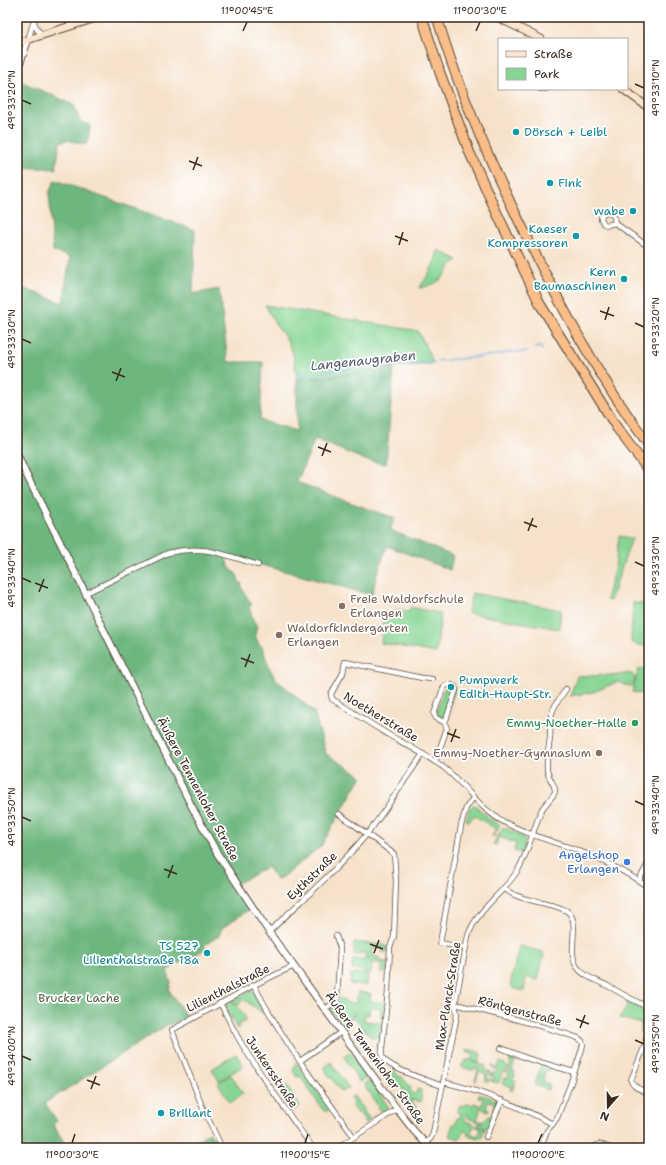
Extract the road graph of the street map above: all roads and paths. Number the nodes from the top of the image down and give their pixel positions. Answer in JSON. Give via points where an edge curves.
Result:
{"nodes":[{"id":1,"x":35,"y":17,"type":"edge"},
{"id":2,"x":99,"y":17,"type":"edge"},
{"id":3,"x":422,"y":17,"type":"edge"},
{"id":4,"x":437,"y":17,"type":"edge"},
{"id":5,"x":497,"y":17,"type":"edge"},
{"id":6,"x":34,"y":22,"type":"junction"},
{"id":7,"x":43,"y":34,"type":"junction"},
{"id":8,"x":539,"y":38,"type":"edge"},
{"id":9,"x":28,"y":40,"type":"junction"},
{"id":10,"x":17,"y":43,"type":"edge"},
{"id":11,"x":17,"y":72,"type":"edge"},
{"id":12,"x":624,"y":90,"type":"edge"},
{"id":13,"x":649,"y":108,"type":"edge"},
{"id":14,"x":615,"y":223,"type":"dead end"},
{"id":15,"x":649,"y":247,"type":"edge"},
{"id":16,"x":597,"y":368,"type":"junction"},
{"id":17,"x":649,"y":436,"type":"edge"},
{"id":18,"x":649,"y":445,"type":"edge"},
{"id":19,"x":17,"y":454,"type":"edge"},
{"id":20,"x":649,"y":471,"type":"edge"},
{"id":21,"x":258,"y":565,"type":"dead end"},
{"id":22,"x":86,"y":593,"type":"junction"},
{"id":23,"x":432,"y":679,"type":"dead end"},
{"id":24,"x":566,"y":689,"type":"dead end"},
{"id":25,"x":444,"y":722,"type":"junction"},
{"id":26,"x":423,"y":754,"type":"junction"},
{"id":27,"x":435,"y":762,"type":"junction"},
{"id":28,"x":473,"y":798,"type":"junction"},
{"id":29,"x":339,"y":814,"type":"dead end"},
{"id":30,"x":367,"y":834,"type":"junction"},
{"id":31,"x":532,"y":835,"type":"junction"},
{"id":32,"x":649,"y":862,"type":"edge"},
{"id":33,"x":639,"y":880,"type":"junction"},
{"id":34,"x":504,"y":888,"type":"junction"},
{"id":35,"x":649,"y":888,"type":"edge"},
{"id":36,"x":269,"y":932,"type":"junction"},
{"id":37,"x":336,"y":936,"type":"dead end"},
{"id":38,"x":465,"y":948,"type":"junction"},
{"id":39,"x":294,"y":966,"type":"junction"},
{"id":40,"x":254,"y":985,"type":"junction"},
{"id":41,"x":220,"y":1003,"type":"junction"},
{"id":42,"x":455,"y":1004,"type":"junction"},
{"id":43,"x":649,"y":1008,"type":"edge"},
{"id":44,"x":325,"y":1009,"type":"junction"},
{"id":45,"x":649,"y":1030,"type":"edge"},
{"id":46,"x":341,"y":1032,"type":"junction"},
{"id":47,"x":501,"y":1048,"type":"dead end"},
{"id":48,"x":300,"y":1061,"type":"junction"},
{"id":49,"x":574,"y":1072,"type":"junction"},
{"id":50,"x":443,"y":1084,"type":"junction"},
{"id":51,"x":649,"y":1093,"type":"edge"},
{"id":52,"x":502,"y":1100,"type":"junction"},
{"id":53,"x":397,"y":1109,"type":"junction"},
{"id":54,"x":553,"y":1124,"type":"junction"},
{"id":55,"x":354,"y":1137,"type":"junction"},
{"id":56,"x":486,"y":1137,"type":"dead end"},
{"id":57,"x":428,"y":1146,"type":"edge"},
{"id":58,"x":596,"y":1146,"type":"edge"},
{"id":59,"x":222,"y":1148,"type":"edge"},
{"id":60,"x":313,"y":1148,"type":"edge"},
{"id":61,"x":337,"y":1148,"type":"edge"},
{"id":62,"x":540,"y":1148,"type":"edge"},
{"id":63,"x":610,"y":1148,"type":"edge"}],
"edges":[{"from":1,"to":6,"type":"street"},
{"from":2,"to":7,"type":"main road"},
{"from":3,"to":20,"type":"highway","via":[[469,151],[540,304],[617,428]]},
{"from":4,"to":16,"type":"highway","via":[[461,90],[507,196],[553,291]]},
{"from":5,"to":8,"type":"main road"},
{"from":6,"to":7,"type":"street","via":[[37,30]]},
{"from":6,"to":9,"type":"street"},
{"from":7,"to":9,"type":"main road"},
{"from":9,"to":10,"type":"main road"},
{"from":9,"to":11,"type":"street"},
{"from":12,"to":13,"type":"main road"},
{"from":14,"to":15,"type":"street"},
{"from":16,"to":17,"type":"highway","via":[[619,393]]},
{"from":16,"to":18,"type":"highway"},
{"from":19,"to":22,"type":"street","name":"Äußere Tennenloher Straße"},
{"from":21,"to":22,"type":"street","via":[[208,550],[178,551],[168,553]]},
{"from":22,"to":36,"type":"street","name":"Äußere Tennenloher Straße","via":[[192,807],[217,853]]},
{"from":23,"to":26,"type":"street","name":"Noetherstraße","via":[[346,662],[343,674],[331,694],[332,699]]},
{"from":24,"to":31,"type":"street","name":"Max-Planck-Straße","via":[[553,710],[547,755],[549,778],[556,790],[542,810]]},
{"from":25,"to":25,"type":"street","via":[[456,690],[449,684],[445,686],[434,714]]},
{"from":25,"to":27,"type":"street","via":[[447,728]]},
{"from":26,"to":27,"type":"street","name":"Noetherstraße"},
{"from":26,"to":30,"type":"street","name":"Eythstraße"},
{"from":27,"to":28,"type":"street","name":"Noetherstraße","via":[[450,773]]},
{"from":28,"to":31,"type":"street","name":"Noetherstraße","via":[[502,821]]},
{"from":28,"to":38,"type":"street","via":[[466,808],[461,826],[440,943]]},
{"from":29,"to":30,"type":"street"},
{"from":30,"to":36,"type":"street","name":"Eythstraße"},
{"from":30,"to":50,"type":"street","via":[[392,851],[396,881],[394,937],[390,946],[382,1056],[386,1062],[399,1069]]},
{"from":31,"to":33,"type":"street","name":"Noetherstraße","via":[[600,860]]},
{"from":31,"to":34,"type":"street","name":"Max-Planck-Straße","via":[[520,865]]},
{"from":32,"to":33,"type":"street"},
{"from":33,"to":35,"type":"street","name":"Noetherstraße"},
{"from":34,"to":38,"type":"street","name":"Max-Planck-Straße","via":[[476,919],[469,931]]},
{"from":34,"to":43,"type":"street","via":[[512,894],[568,912],[574,924],[572,950],[579,969]]},
{"from":36,"to":39,"type":"street","name":"Äußere Tennenloher Straße"},
{"from":37,"to":44,"type":"street","via":[[340,948],[337,998]]},
{"from":38,"to":42,"type":"street","name":"Max-Planck-Straße"},
{"from":39,"to":40,"type":"street","name":"Lilienthalstraße"},
{"from":39,"to":44,"type":"street","name":"Äußere Tennenloher Straße"},
{"from":40,"to":41,"type":"street","name":"Lilienthalstraße"},
{"from":40,"to":48,"type":"street","via":[[272,1020]]},
{"from":41,"to":59,"type":"street","name":"Lilienthalstraße","via":[[172,1030],[202,1106]]},
{"from":41,"to":60,"type":"street","name":"Junkersstraße","via":[[247,1053]]},
{"from":42,"to":49,"type":"street","name":"Röntgenstraße","via":[[522,1020],[580,1039],[583,1044]]},
{"from":42,"to":50,"type":"street","name":"Max-Planck-Straße","via":[[457,1015]]},
{"from":44,"to":46,"type":"street","name":"Äußere Tennenloher Straße"},
{"from":45,"to":51,"type":"street","via":[[631,1080],[634,1086]]},
{"from":46,"to":48,"type":"street"},
{"from":46,"to":53,"type":"street","name":"Äußere Tennenloher Straße"},
{"from":47,"to":49,"type":"street"},
{"from":48,"to":55,"type":"street"},
{"from":49,"to":54,"type":"street","name":"Röntgenstraße"},
{"from":50,"to":52,"type":"street","via":[[472,1089]]},
{"from":50,"to":57,"type":"street","name":"Max-Planck-Straße"},
{"from":52,"to":54,"type":"street"},
{"from":52,"to":56,"type":"street"},
{"from":53,"to":55,"type":"street"},
{"from":53,"to":57,"type":"street","name":"Äußere Tennenloher Straße"},
{"from":54,"to":62,"type":"street","name":"Röntgenstraße"},
{"from":55,"to":61,"type":"street"},
{"from":58,"to":63,"type":"street","via":[[603,1144]]}]}
